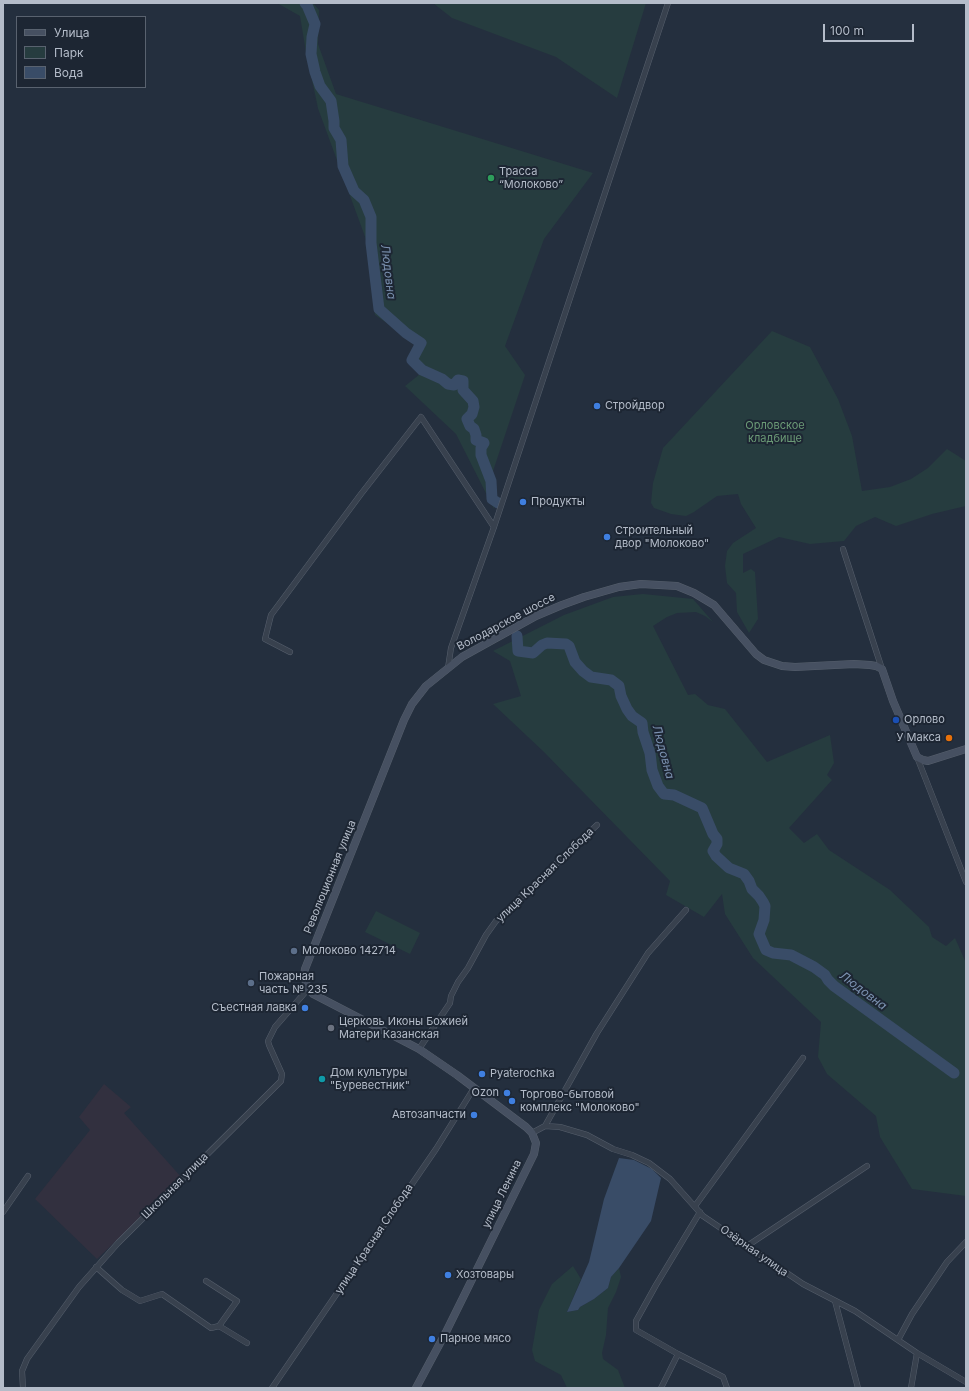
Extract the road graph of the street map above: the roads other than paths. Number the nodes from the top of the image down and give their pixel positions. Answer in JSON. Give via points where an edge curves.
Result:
{"nodes":[{"id":1,"x":668,"y":3,"type":"edge"},
{"id":2,"x":494,"y":527,"type":"junction"},
{"id":3,"x":843,"y":549,"type":"dead end"},
{"id":4,"x":290,"y":652,"type":"dead end"},
{"id":5,"x":448,"y":668,"type":"junction"},
{"id":6,"x":882,"y":669,"type":"junction"},
{"id":7,"x":966,"y":749,"type":"edge"},
{"id":8,"x":917,"y":756,"type":"junction"},
{"id":9,"x":597,"y":825,"type":"dead end"},
{"id":10,"x":966,"y":882,"type":"edge"},
{"id":11,"x":686,"y":910,"type":"dead end"},
{"id":12,"x":308,"y":989,"type":"junction"},
{"id":13,"x":419,"y":1049,"type":"junction"},
{"id":14,"x":803,"y":1058,"type":"dead end"},
{"id":15,"x":474,"y":1088,"type":"junction"},
{"id":16,"x":544,"y":1126,"type":"junction"},
{"id":17,"x":532,"y":1133,"type":"junction"},
{"id":18,"x":867,"y":1166,"type":"dead end"},
{"id":19,"x":28,"y":1176,"type":"dead end"},
{"id":20,"x":695,"y":1206,"type":"junction"},
{"id":21,"x":3,"y":1212,"type":"edge"},
{"id":22,"x":700,"y":1212,"type":"junction"},
{"id":23,"x":966,"y":1242,"type":"edge"},
{"id":24,"x":747,"y":1246,"type":"junction"},
{"id":25,"x":96,"y":1267,"type":"junction"},
{"id":26,"x":206,"y":1281,"type":"dead end"},
{"id":27,"x":835,"y":1301,"type":"junction"},
{"id":28,"x":219,"y":1326,"type":"junction"},
{"id":29,"x":898,"y":1340,"type":"junction"},
{"id":30,"x":247,"y":1343,"type":"dead end"},
{"id":31,"x":917,"y":1353,"type":"junction"},
{"id":32,"x":678,"y":1354,"type":"junction"},
{"id":33,"x":966,"y":1382,"type":"edge"},
{"id":34,"x":23,"y":1388,"type":"edge"},
{"id":35,"x":274,"y":1388,"type":"edge"},
{"id":36,"x":416,"y":1388,"type":"edge"},
{"id":37,"x":661,"y":1388,"type":"edge"},
{"id":38,"x":727,"y":1388,"type":"edge"},
{"id":39,"x":858,"y":1388,"type":"edge"},
{"id":40,"x":911,"y":1388,"type":"edge"}],
"edges":[{"from":1,"to":2,"type":"street"},
{"from":2,"to":4,"type":"street","via":[[421,417],[271,615],[265,639]]},
{"from":2,"to":5,"type":"street","via":[[451,648]]},
{"from":3,"to":6,"type":"street"},
{"from":5,"to":6,"type":"main road","name":"Володарское шоссе","via":[[488,642],[562,605],[619,587],[656,584],[677,586],[714,605],[764,660],[795,668],[859,664]]},
{"from":5,"to":12,"type":"main road","name":"Революционная улица","via":[[426,686],[404,720],[305,969],[305,983]]},
{"from":6,"to":8,"type":"main road","via":[[893,702]]},
{"from":7,"to":8,"type":"main road","via":[[928,761]]},
{"from":8,"to":10,"type":"street"},
{"from":9,"to":13,"type":"street","name":"улица Красная Слобода","via":[[496,921],[458,982],[450,1003]]},
{"from":11,"to":16,"type":"street","via":[[648,952],[597,1033]]},
{"from":12,"to":13,"type":"main road","via":[[324,1000]]},
{"from":12,"to":25,"type":"street","name":"Школьная улица","via":[[275,1027],[268,1041],[282,1074],[281,1081]]},
{"from":13,"to":15,"type":"main road"},
{"from":14,"to":20,"type":"street"},
{"from":15,"to":17,"type":"main road"},
{"from":15,"to":35,"type":"street","name":"улица Красная Слобода","via":[[436,1149]]},
{"from":16,"to":17,"type":"street"},
{"from":16,"to":20,"type":"street","name":"Озёрная улица","via":[[560,1127],[587,1135],[613,1149],[649,1163],[670,1179]]},
{"from":17,"to":36,"type":"main road","name":"улица Ленина","via":[[536,1143],[534,1154]]},
{"from":18,"to":24,"type":"street"},
{"from":19,"to":21,"type":"street"},
{"from":20,"to":22,"type":"street","name":"Озёрная улица"},
{"from":22,"to":24,"type":"street","name":"Озёрная улица"},
{"from":22,"to":32,"type":"street","via":[[636,1321],[636,1330]]},
{"from":23,"to":29,"type":"street","via":[[947,1262]]},
{"from":24,"to":27,"type":"street","name":"Озёрная улица","via":[[803,1284]]},
{"from":25,"to":28,"type":"street","via":[[122,1290],[140,1300],[162,1294],[211,1328]]},
{"from":25,"to":34,"type":"street","name":"Школьная улица","via":[[27,1359],[22,1372]]},
{"from":26,"to":28,"type":"street","via":[[237,1301]]},
{"from":27,"to":29,"type":"street","name":"Озёрная улица","via":[[855,1311]]},
{"from":27,"to":39,"type":"street"},
{"from":28,"to":30,"type":"street"},
{"from":29,"to":31,"type":"street","name":"Озёрная улица"},
{"from":31,"to":33,"type":"street","name":"Озёрная улица"},
{"from":31,"to":40,"type":"street"},
{"from":32,"to":37,"type":"street"},
{"from":32,"to":38,"type":"street","via":[[723,1377]]}]}
